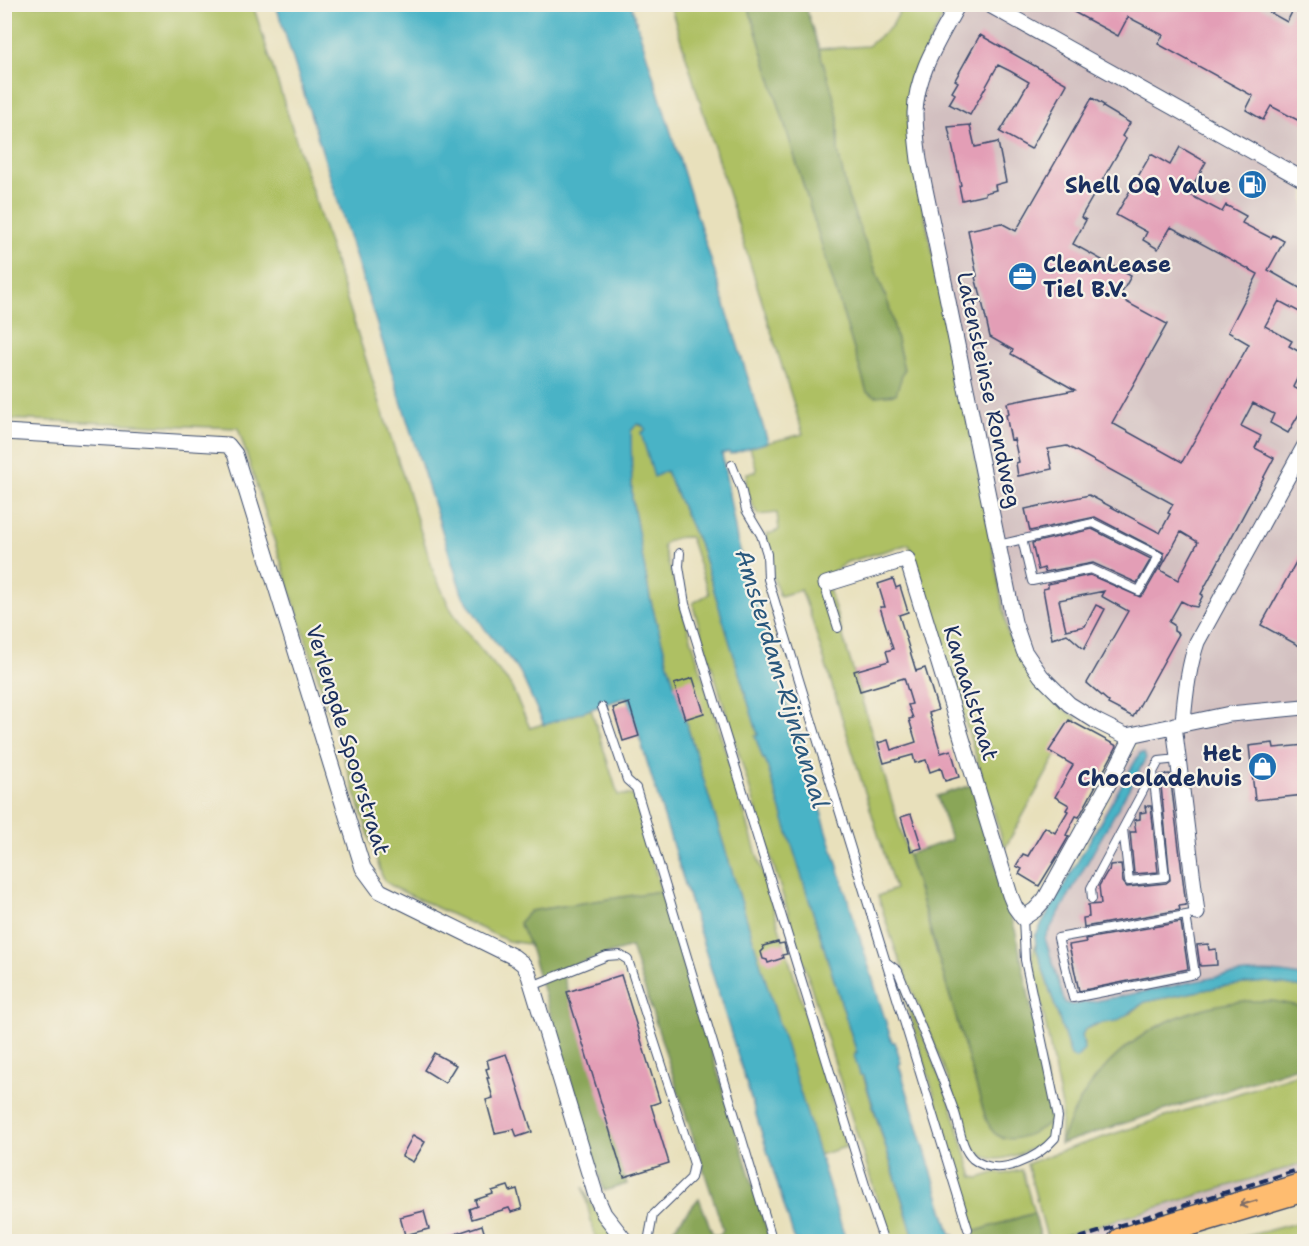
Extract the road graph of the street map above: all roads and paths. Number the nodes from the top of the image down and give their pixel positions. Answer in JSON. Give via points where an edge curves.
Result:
{"nodes":[{"id":1,"x":958,"y":4,"type":"edge"},
{"id":2,"x":988,"y":4,"type":"edge"},
{"id":3,"x":1305,"y":180,"type":"edge"},
{"id":4,"x":4,"y":432,"type":"edge"},
{"id":5,"x":1305,"y":447,"type":"edge"},
{"id":6,"x":732,"y":465,"type":"dead end"},
{"id":7,"x":1022,"y":539,"type":"junction"},
{"id":8,"x":998,"y":545,"type":"junction"},
{"id":9,"x":680,"y":553,"type":"dead end"},
{"id":10,"x":826,"y":584,"type":"joint"},
{"id":11,"x":838,"y":628,"type":"dead end"},
{"id":12,"x":602,"y":707,"type":"dead end"},
{"id":13,"x":1305,"y":707,"type":"edge"},
{"id":14,"x":1179,"y":724,"type":"junction"},
{"id":15,"x":1133,"y":735,"type":"junction"},
{"id":16,"x":1178,"y":759,"type":"junction"},
{"id":17,"x":1153,"y":772,"type":"junction"},
{"id":18,"x":1123,"y":830,"type":"junction"},
{"id":19,"x":1092,"y":899,"type":"dead end"},
{"id":20,"x":1191,"y":914,"type":"junction"},
{"id":21,"x":1023,"y":918,"type":"junction"},
{"id":22,"x":886,"y":962,"type":"junction"},
{"id":23,"x":532,"y":986,"type":"junction"},
{"id":24,"x":1305,"y":1187,"type":"edge"},
{"id":25,"x":1305,"y":1207,"type":"edge"},
{"id":26,"x":968,"y":1229,"type":"dead end"},
{"id":27,"x":626,"y":1242,"type":"edge"},
{"id":28,"x":648,"y":1242,"type":"edge"},
{"id":29,"x":773,"y":1242,"type":"edge"},
{"id":30,"x":884,"y":1242,"type":"edge"},
{"id":31,"x":1122,"y":1242,"type":"edge"},
{"id":32,"x":1185,"y":1242,"type":"edge"}],
"edges":[{"from":1,"to":8,"type":"street","name":"Latensteinse Rondweg","via":[[922,77],[915,125]]},
{"from":2,"to":3,"type":"street"},
{"from":4,"to":23,"type":"street","name":"Verlengde Spoorstraat","via":[[228,445],[235,454],[363,868],[380,891],[514,957],[528,972]]},
{"from":5,"to":14,"type":"street","via":[[1197,642]]},
{"from":6,"to":22,"type":"lane","via":[[746,510],[767,554],[768,579]]},
{"from":7,"to":7,"type":"lane","via":[[1093,523],[1159,556],[1139,591],[1091,569],[1032,581]]},
{"from":7,"to":8,"type":"lane"},
{"from":8,"to":15,"type":"street","name":"Latensteinse Rondweg","via":[[1014,622],[1024,651],[1041,676],[1069,704],[1121,734]]},
{"from":9,"to":30,"type":"lane","via":[[685,604]]},
{"from":10,"to":11,"type":"lane"},
{"from":10,"to":21,"type":"street","name":"Kanaalstraat","via":[[907,559],[1010,895]]},
{"from":12,"to":29,"type":"lane","via":[[627,780],[636,788]]},
{"from":13,"to":14,"type":"street","via":[[1230,714]]},
{"from":14,"to":15,"type":"street"},
{"from":14,"to":16,"type":"street"},
{"from":15,"to":21,"type":"street","via":[[1045,899]]},
{"from":16,"to":17,"type":"lane","via":[[1159,761]]},
{"from":16,"to":20,"type":"street"},
{"from":17,"to":18,"type":"lane"},
{"from":17,"to":18,"type":"lane","via":[[1165,877],[1129,882]]},
{"from":18,"to":19,"type":"lane","via":[[1091,888]]},
{"from":20,"to":20,"type":"lane","via":[[1195,974],[1073,998],[1058,938]]},
{"from":21,"to":22,"type":"lane","via":[[1025,960],[1058,1118],[1055,1138],[1023,1162],[983,1165],[965,1149],[955,1113],[898,971]]},
{"from":22,"to":26,"type":"lane"},
{"from":23,"to":27,"type":"street","name":"Verlengde Spoorstraat","via":[[596,1196],[604,1214]]},
{"from":23,"to":28,"type":"lane","via":[[607,956],[620,955],[628,960],[694,1164],[691,1178],[653,1215]]},
{"from":24,"to":31,"type":"highway","one_way":true},
{"from":25,"to":32,"type":"highway"}]}
